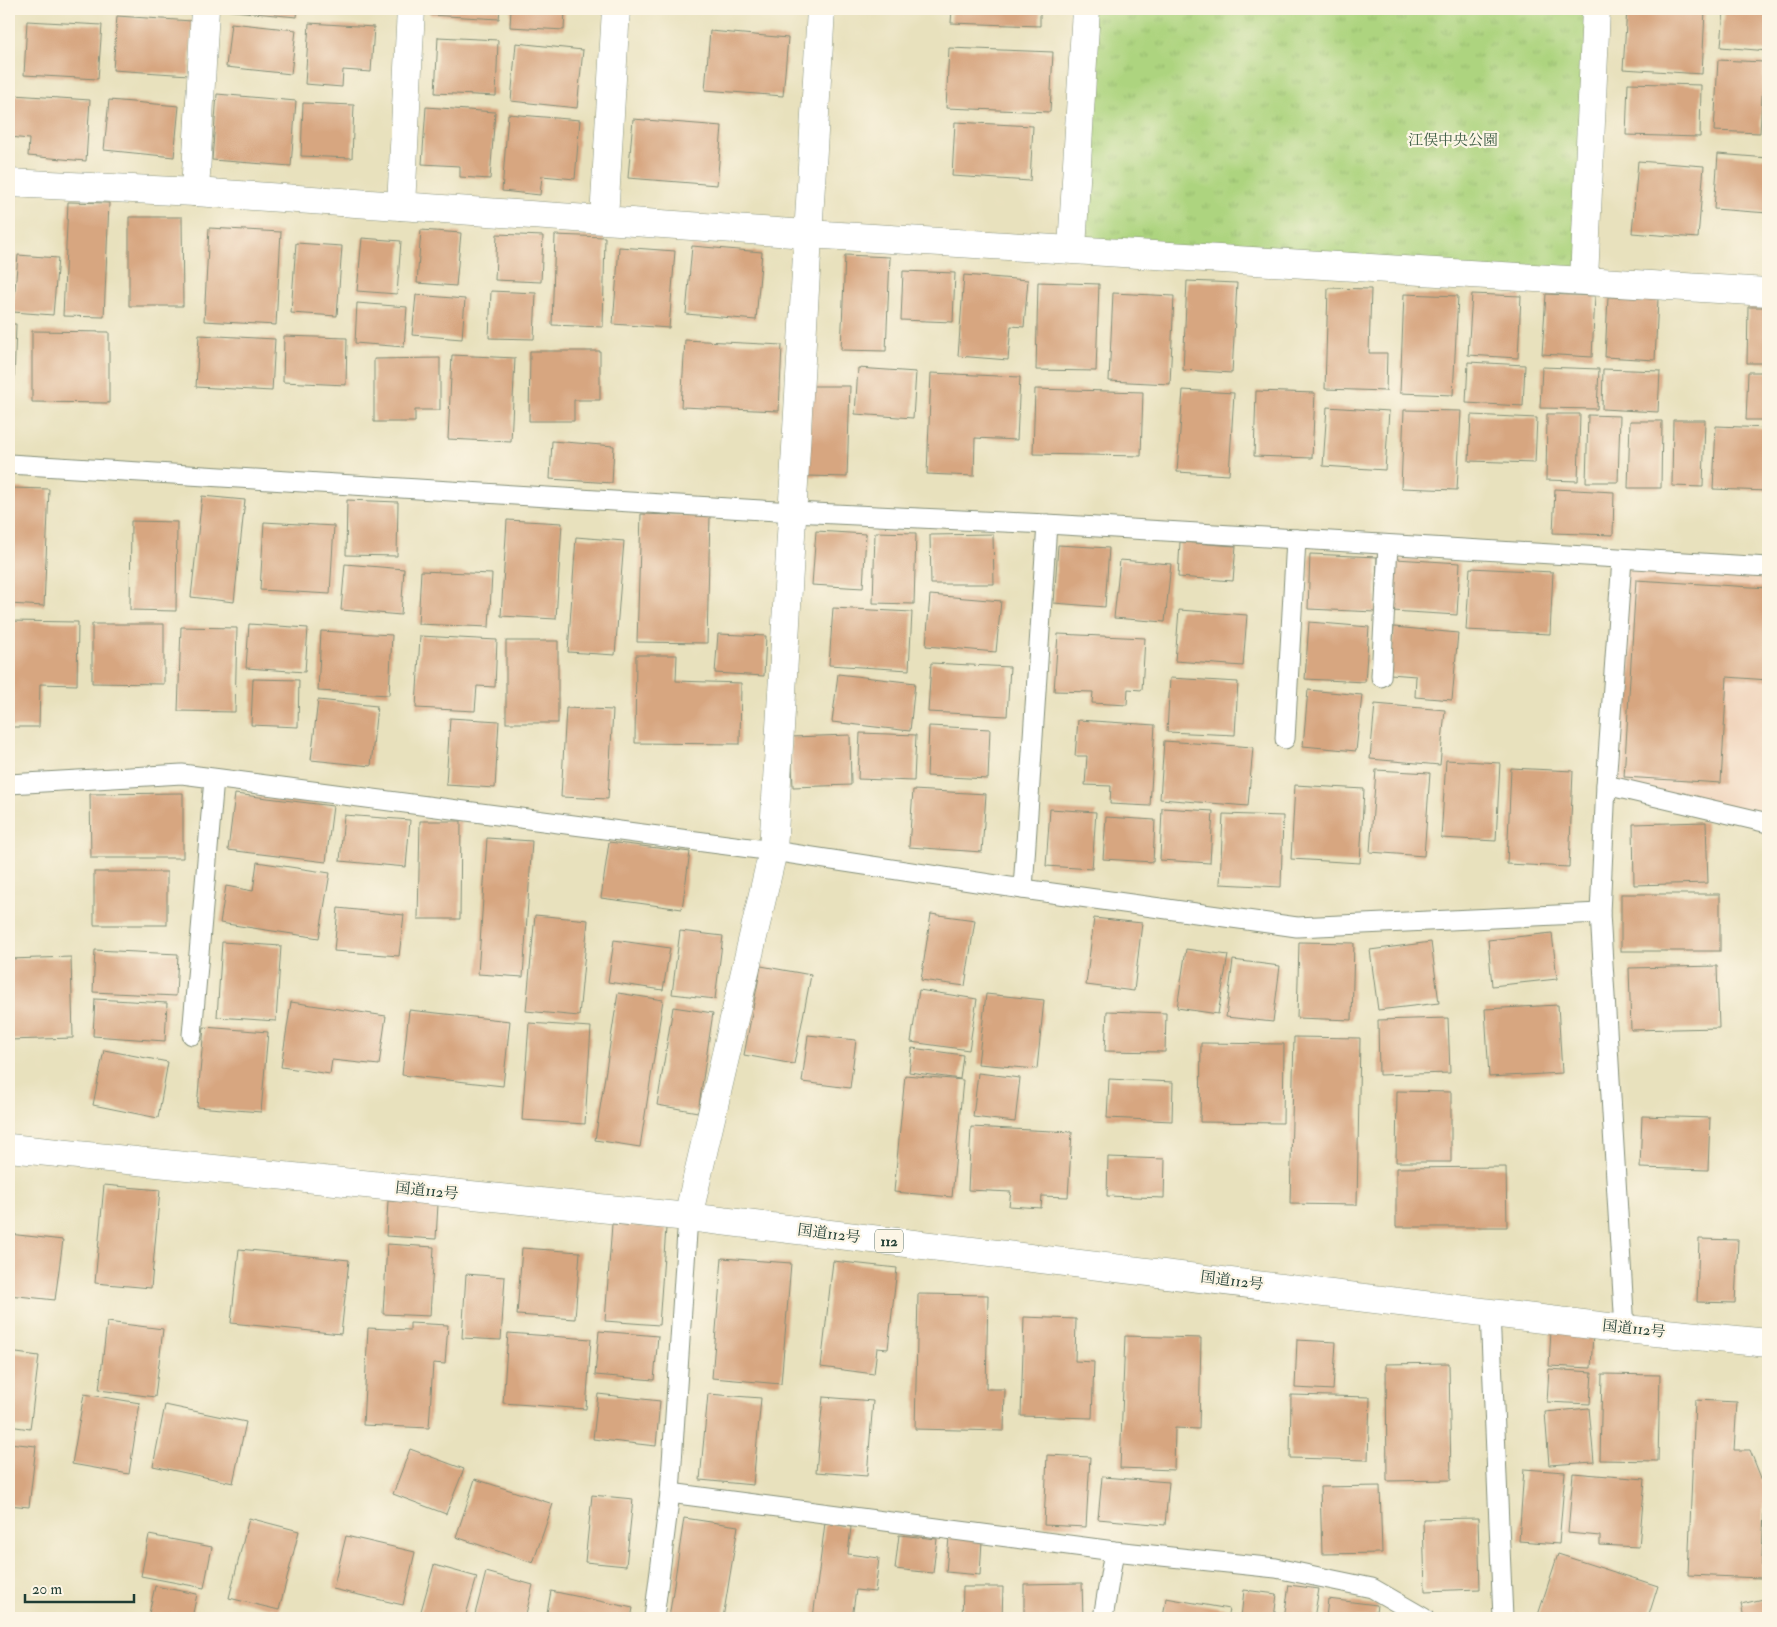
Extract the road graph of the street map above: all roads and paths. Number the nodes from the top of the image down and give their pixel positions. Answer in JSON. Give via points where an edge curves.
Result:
{"nodes":[{"id":1,"x":205,"y":9,"type":"edge"},
{"id":2,"x":411,"y":9,"type":"edge"},
{"id":3,"x":616,"y":9,"type":"edge"},
{"id":4,"x":821,"y":9,"type":"edge"},
{"id":5,"x":1086,"y":9,"type":"edge"},
{"id":6,"x":1596,"y":9,"type":"edge"},
{"id":7,"x":9,"y":183,"type":"edge"},
{"id":8,"x":195,"y":192,"type":"junction"},
{"id":9,"x":401,"y":206,"type":"junction"},
{"id":10,"x":604,"y":219,"type":"junction"},
{"id":11,"x":807,"y":234,"type":"junction"},
{"id":12,"x":1072,"y":249,"type":"junction"},
{"id":13,"x":1584,"y":280,"type":"junction"},
{"id":14,"x":1768,"y":292,"type":"edge"},
{"id":15,"x":9,"y":464,"type":"edge"},
{"id":16,"x":793,"y":512,"type":"junction"},
{"id":17,"x":1047,"y":524,"type":"junction"},
{"id":18,"x":1296,"y":539,"type":"junction"},
{"id":19,"x":1388,"y":545,"type":"junction"},
{"id":20,"x":1622,"y":559,"type":"junction"},
{"id":21,"x":1768,"y":567,"type":"edge"},
{"id":22,"x":1380,"y":677,"type":"dead end"},
{"id":23,"x":1285,"y":739,"type":"dead end"},
{"id":24,"x":214,"y":778,"type":"junction"},
{"id":25,"x":9,"y":784,"type":"edge"},
{"id":26,"x":1606,"y":785,"type":"junction"},
{"id":27,"x":1768,"y":823,"type":"edge"},
{"id":28,"x":773,"y":851,"type":"junction"},
{"id":29,"x":1023,"y":889,"type":"junction"},
{"id":30,"x":1600,"y":913,"type":"junction"},
{"id":31,"x":192,"y":1035,"type":"dead end"},
{"id":32,"x":9,"y":1148,"type":"edge"},
{"id":33,"x":688,"y":1218,"type":"junction"},
{"id":34,"x":1490,"y":1312,"type":"junction"},
{"id":35,"x":1625,"y":1329,"type":"junction"},
{"id":36,"x":1768,"y":1343,"type":"edge"},
{"id":37,"x":670,"y":1493,"type":"junction"},
{"id":38,"x":1114,"y":1550,"type":"junction"},
{"id":39,"x":654,"y":1618,"type":"edge"},
{"id":40,"x":1103,"y":1618,"type":"edge"},
{"id":41,"x":1424,"y":1618,"type":"edge"},
{"id":42,"x":1503,"y":1618,"type":"edge"}],
"edges":[{"from":1,"to":8,"type":"main road"},
{"from":2,"to":9,"type":"main road"},
{"from":3,"to":10,"type":"main road"},
{"from":4,"to":11,"type":"main road"},
{"from":5,"to":12,"type":"main road"},
{"from":6,"to":13,"type":"main road"},
{"from":7,"to":8,"type":"main road"},
{"from":8,"to":9,"type":"main road"},
{"from":9,"to":10,"type":"main road"},
{"from":10,"to":11,"type":"main road"},
{"from":11,"to":12,"type":"main road"},
{"from":11,"to":16,"type":"main road"},
{"from":12,"to":13,"type":"main road"},
{"from":13,"to":14,"type":"main road"},
{"from":15,"to":16,"type":"lane"},
{"from":16,"to":17,"type":"lane"},
{"from":16,"to":28,"type":"main road"},
{"from":17,"to":18,"type":"lane"},
{"from":17,"to":29,"type":"lane"},
{"from":18,"to":19,"type":"lane"},
{"from":18,"to":23,"type":"lane"},
{"from":19,"to":20,"type":"lane"},
{"from":19,"to":22,"type":"lane"},
{"from":20,"to":21,"type":"lane"},
{"from":20,"to":26,"type":"lane"},
{"from":24,"to":25,"type":"lane","via":[[182,774]]},
{"from":24,"to":28,"type":"lane"},
{"from":24,"to":31,"type":"lane"},
{"from":26,"to":27,"type":"lane"},
{"from":26,"to":30,"type":"lane"},
{"from":28,"to":29,"type":"lane"},
{"from":28,"to":33,"type":"main road"},
{"from":29,"to":30,"type":"lane","via":[[1297,927]]},
{"from":30,"to":35,"type":"lane"},
{"from":32,"to":33,"type":"main road","name":"国道112号","number":"112"},
{"from":33,"to":34,"type":"main road","name":"国道112号","number":"112"},
{"from":33,"to":37,"type":"lane"},
{"from":34,"to":35,"type":"main road","name":"国道112号","number":"112"},
{"from":34,"to":42,"type":"lane"},
{"from":35,"to":36,"type":"main road","name":"国道112号","number":"112"},
{"from":37,"to":38,"type":"lane"},
{"from":37,"to":39,"type":"lane"},
{"from":38,"to":40,"type":"lane"},
{"from":38,"to":41,"type":"lane","via":[[1276,1568],[1372,1588]]}]}
